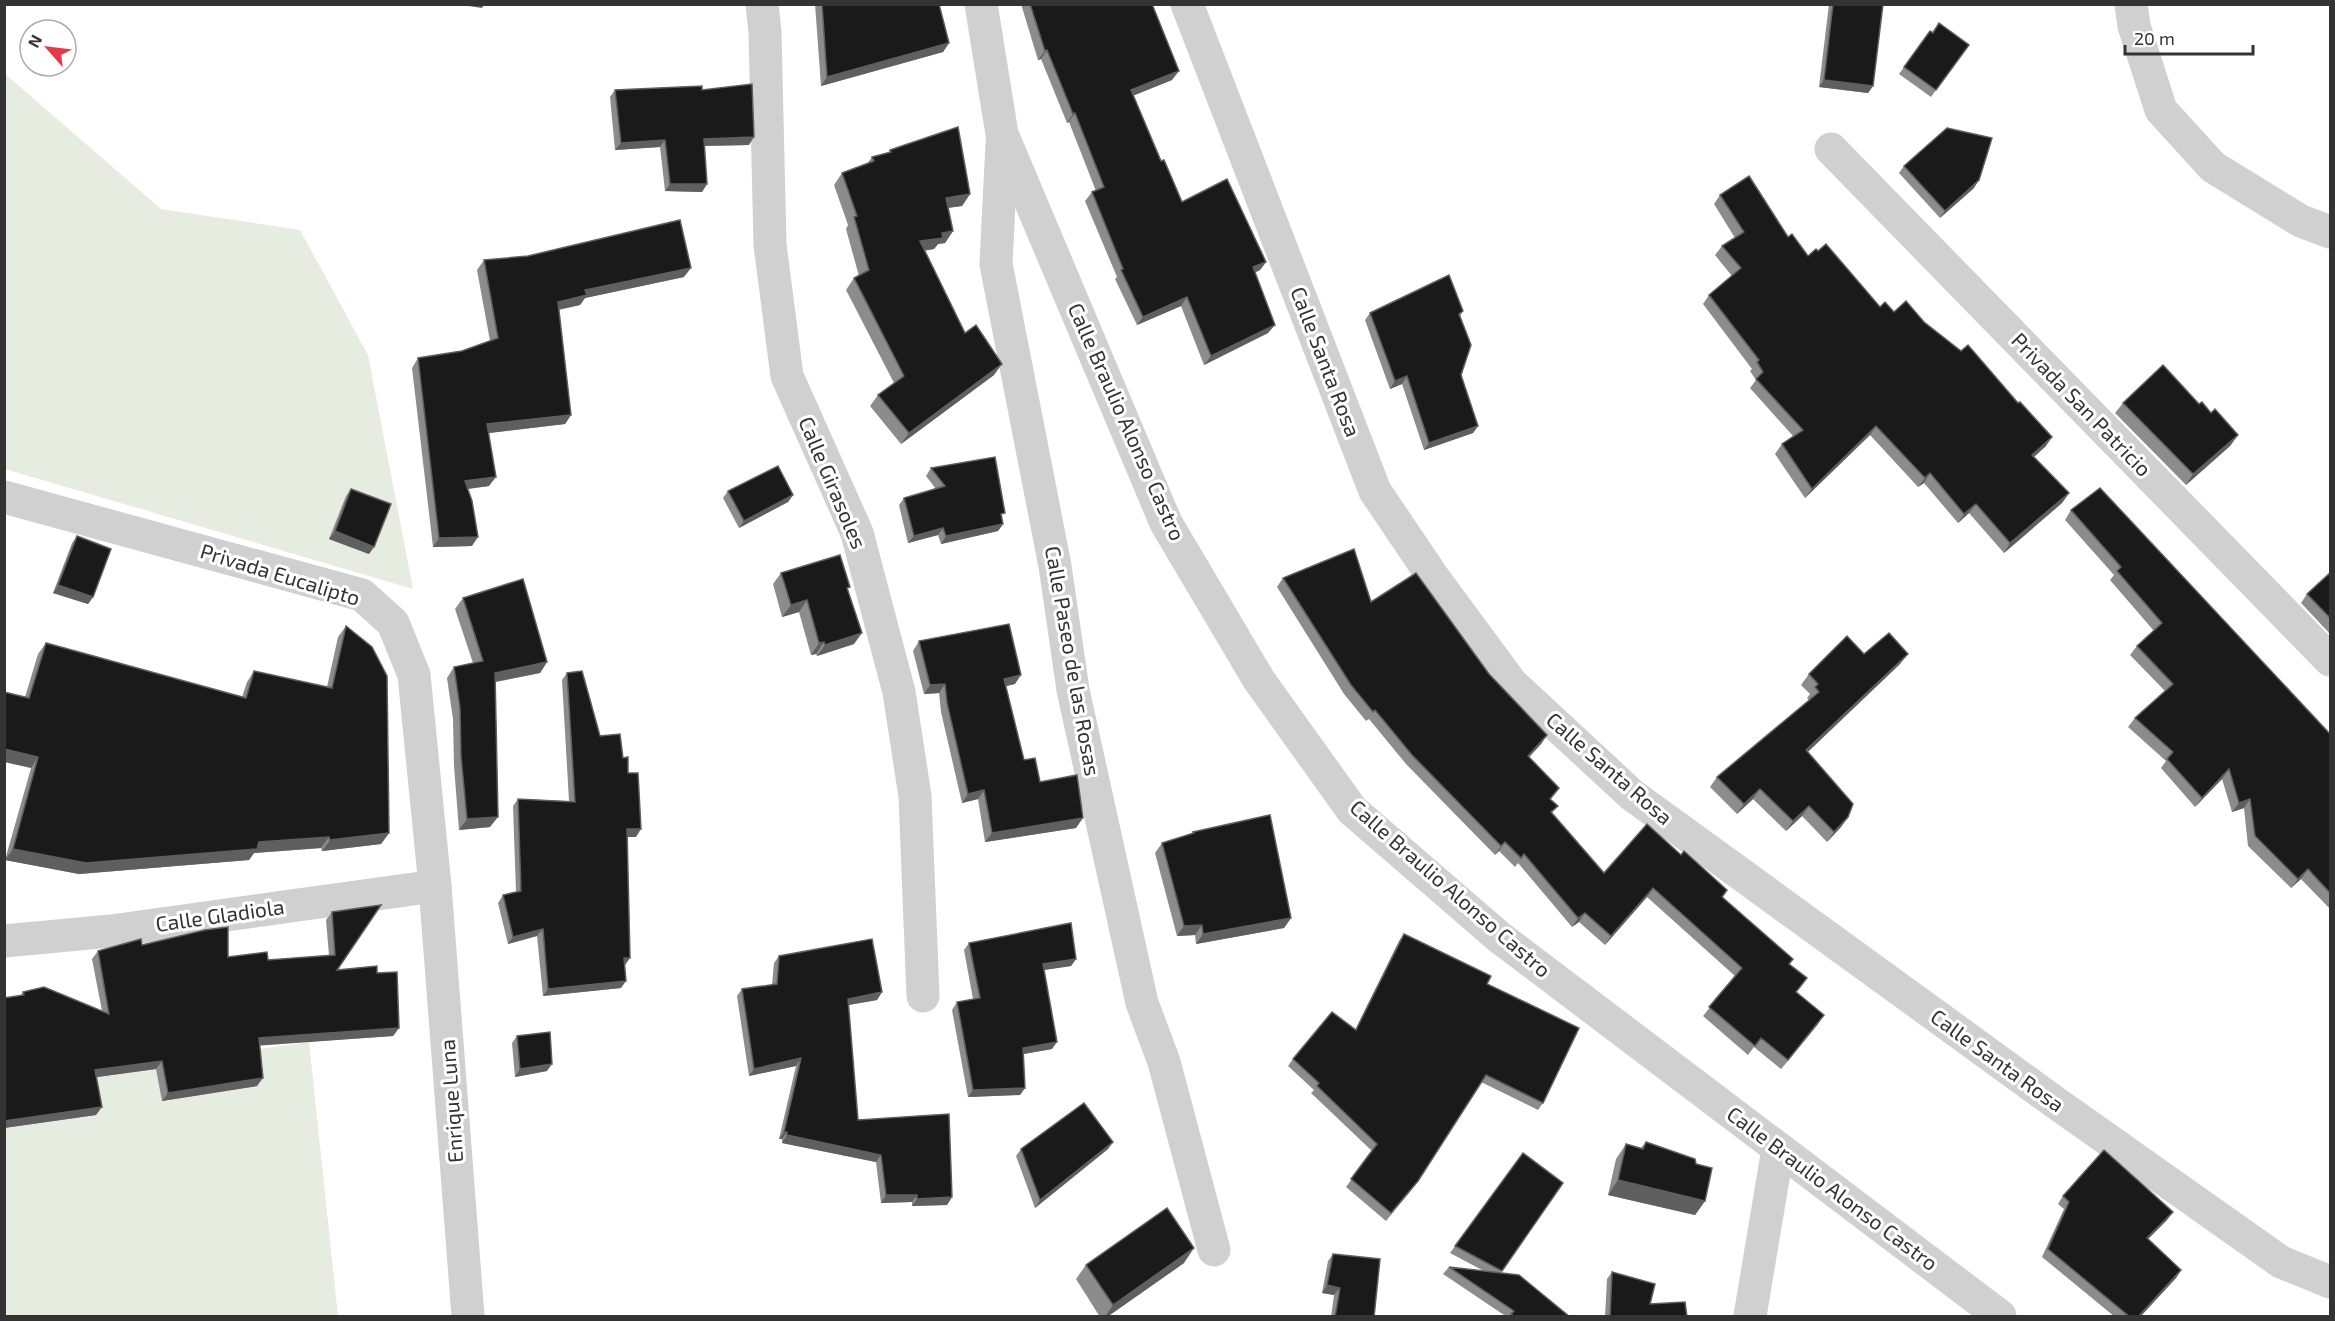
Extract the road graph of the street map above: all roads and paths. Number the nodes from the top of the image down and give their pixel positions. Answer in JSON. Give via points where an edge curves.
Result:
{"nodes":[{"id":1,"x":762,"y":4,"type":"edge"},
{"id":2,"x":981,"y":4,"type":"edge"},
{"id":3,"x":1186,"y":4,"type":"edge"},
{"id":4,"x":2131,"y":4,"type":"edge"},
{"id":5,"x":1002,"y":134,"type":"junction"},
{"id":6,"x":1831,"y":149,"type":"dead end"},
{"id":7,"x":2331,"y":232,"type":"edge"},
{"id":8,"x":4,"y":497,"type":"edge"},
{"id":9,"x":2331,"y":660,"type":"edge"},
{"id":10,"x":435,"y":886,"type":"junction"},
{"id":11,"x":4,"y":941,"type":"edge"},
{"id":12,"x":923,"y":996,"type":"dead end"},
{"id":13,"x":1778,"y":1149,"type":"junction"},
{"id":14,"x":1214,"y":1250,"type":"dead end"},
{"id":15,"x":2331,"y":1282,"type":"edge"},
{"id":16,"x":468,"y":1317,"type":"edge"},
{"id":17,"x":1750,"y":1317,"type":"edge"},
{"id":18,"x":2000,"y":1317,"type":"edge"}],
"edges":[{"from":1,"to":12,"type":"street","name":"Calle Girasoles","via":[[770,245],[786,376],[857,533],[899,692],[915,796]]},
{"from":2,"to":5,"type":"street","name":"Calle Braulio Alonso Castro"},
{"from":3,"to":15,"type":"street","name":"Calle Santa Rosa","via":[[1375,491],[1512,684],[1642,802],[2055,1104],[2281,1262]]},
{"from":4,"to":7,"type":"street","via":[[2134,26],[2161,110],[2213,167],[2301,221]]},
{"from":5,"to":13,"type":"street","name":"Calle Braulio Alonso Castro","via":[[1166,523],[1259,680],[1352,810],[1499,937]]},
{"from":5,"to":14,"type":"street","name":"Calle Paseo de las Rosas","via":[[996,264],[1055,566],[1072,690],[1142,1004],[1164,1062]]},
{"from":6,"to":9,"type":"street","name":"Privada San Patricio"},
{"from":8,"to":10,"type":"street","name":"Privada Eucalipto","via":[[362,596],[393,623],[414,675]]},
{"from":10,"to":11,"type":"street","name":"Calle Gladiola","via":[[111,931]]},
{"from":10,"to":16,"type":"street","name":"Enrique Luna"},
{"from":13,"to":17,"type":"street"},
{"from":13,"to":18,"type":"street","name":"Calle Braulio Alonso Castro"}]}
